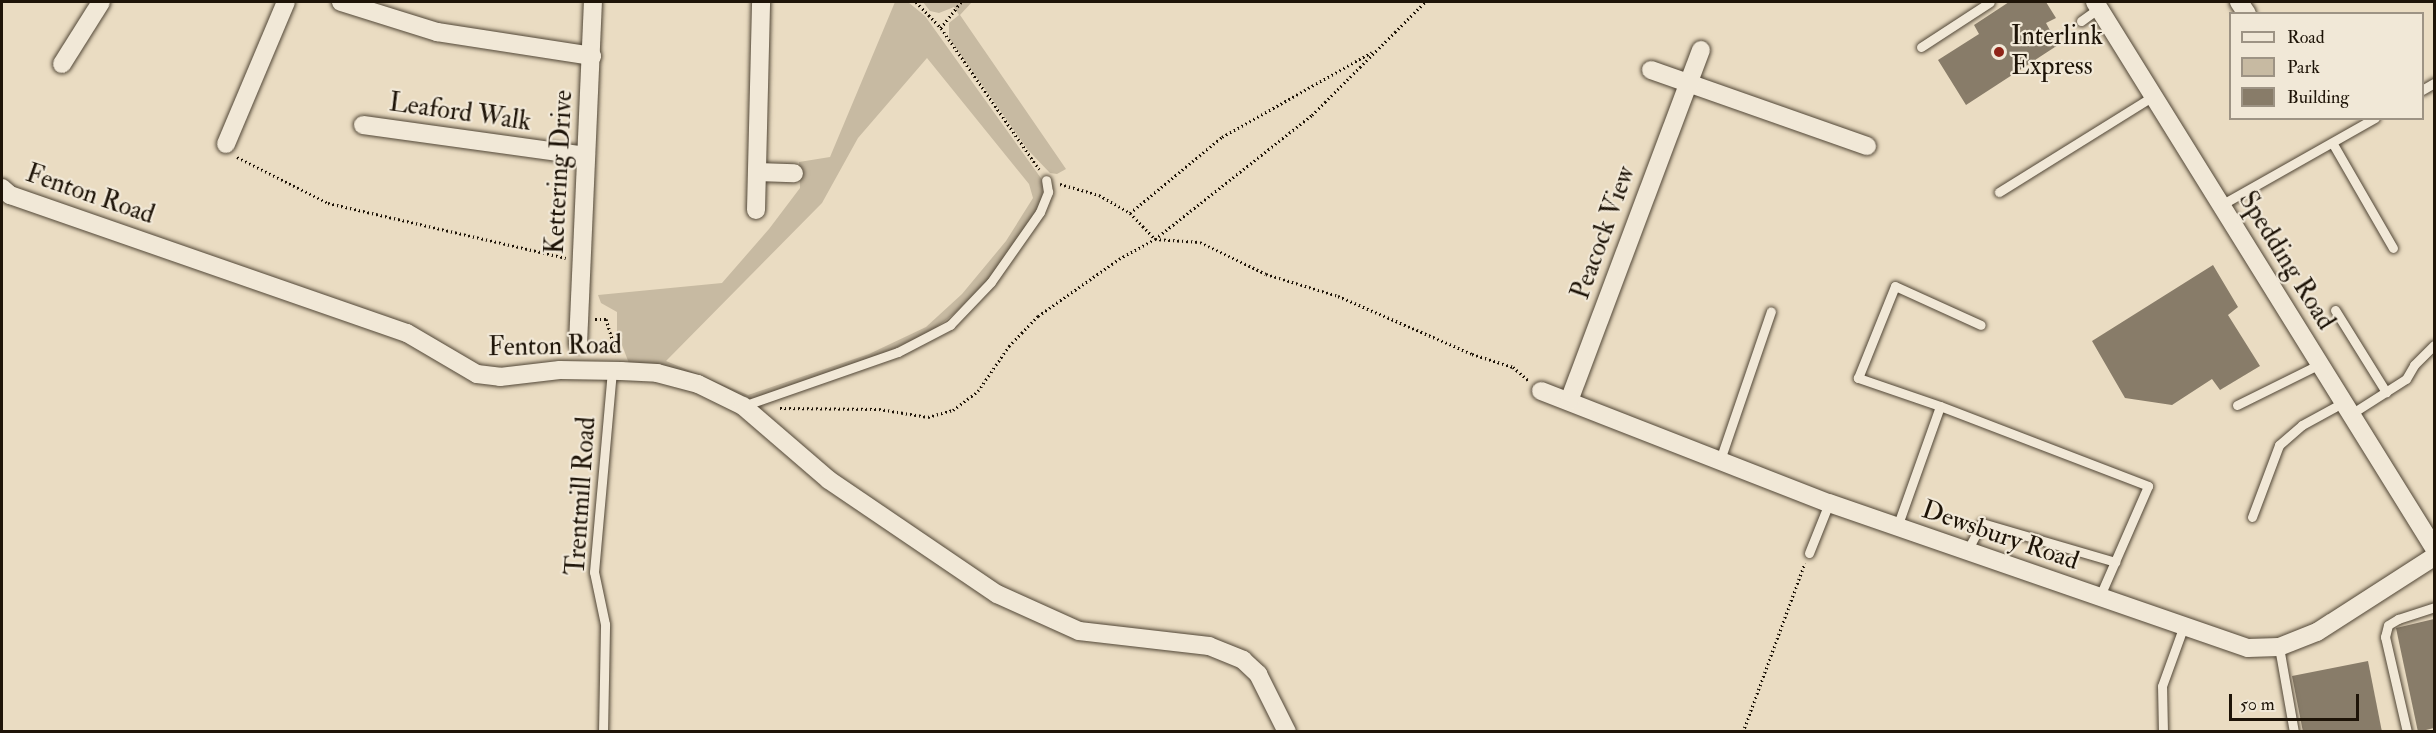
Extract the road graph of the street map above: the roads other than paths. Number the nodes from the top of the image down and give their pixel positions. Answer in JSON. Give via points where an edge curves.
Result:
{"nodes":[{"id":1,"x":101,"y":2,"type":"edge"},
{"id":2,"x":285,"y":2,"type":"edge"},
{"id":3,"x":341,"y":2,"type":"edge"},
{"id":4,"x":593,"y":2,"type":"edge"},
{"id":5,"x":761,"y":2,"type":"edge"},
{"id":6,"x":1990,"y":2,"type":"edge"},
{"id":7,"x":2101,"y":4,"type":"edge"},
{"id":8,"x":2081,"y":21,"type":"dead end"},
{"id":9,"x":1921,"y":47,"type":"dead end"},
{"id":10,"x":1701,"y":50,"type":"dead end"},
{"id":11,"x":592,"y":56,"type":"junction"},
{"id":12,"x":62,"y":64,"type":"dead end"},
{"id":13,"x":1651,"y":70,"type":"dead end"},
{"id":14,"x":1688,"y":82,"type":"junction"},
{"id":15,"x":2153,"y":96,"type":"junction"},
{"id":16,"x":2372,"y":120,"type":"edge"},
{"id":17,"x":363,"y":125,"type":"dead end"},
{"id":18,"x":226,"y":144,"type":"road end"},
{"id":19,"x":2333,"y":144,"type":"junction"},
{"id":20,"x":1867,"y":146,"type":"dead end"},
{"id":21,"x":585,"y":156,"type":"junction"},
{"id":22,"x":757,"y":172,"type":"junction"},
{"id":23,"x":794,"y":173,"type":"dead end"},
{"id":24,"x":1047,"y":180,"type":"road end"},
{"id":25,"x":2,"y":188,"type":"edge"},
{"id":26,"x":1999,"y":192,"type":"dead end"},
{"id":27,"x":2221,"y":204,"type":"junction"},
{"id":28,"x":756,"y":210,"type":"dead end"},
{"id":29,"x":2393,"y":248,"type":"dead end"},
{"id":30,"x":2335,"y":310,"type":"dead end"},
{"id":31,"x":1771,"y":311,"type":"dead end"},
{"id":32,"x":1981,"y":325,"type":"dead end"},
{"id":33,"x":578,"y":344,"type":"dead end"},
{"id":34,"x":2434,"y":345,"type":"edge"},
{"id":35,"x":2320,"y":364,"type":"junction"},
{"id":36,"x":616,"y":371,"type":"junction"},
{"id":37,"x":1541,"y":391,"type":"road end"},
{"id":38,"x":2386,"y":392,"type":"junction"},
{"id":39,"x":1569,"y":401,"type":"junction"},
{"id":40,"x":2237,"y":405,"type":"dead end"},
{"id":41,"x":743,"y":406,"type":"junction"},
{"id":42,"x":1940,"y":406,"type":"junction"},
{"id":43,"x":2348,"y":408,"type":"junction"},
{"id":44,"x":1720,"y":460,"type":"junction"},
{"id":45,"x":1829,"y":503,"type":"junction"},
{"id":46,"x":2252,"y":517,"type":"dead end"},
{"id":47,"x":1897,"y":527,"type":"junction"},
{"id":48,"x":2434,"y":548,"type":"edge"},
{"id":49,"x":1967,"y":551,"type":"junction"},
{"id":50,"x":1809,"y":553,"type":"road end"},
{"id":51,"x":2434,"y":557,"type":"edge"},
{"id":52,"x":2115,"y":562,"type":"junction"},
{"id":53,"x":2099,"y":598,"type":"junction"},
{"id":54,"x":2434,"y":607,"type":"edge"},
{"id":55,"x":2183,"y":628,"type":"junction"},
{"id":56,"x":2279,"y":646,"type":"junction"},
{"id":57,"x":603,"y":732,"type":"edge"},
{"id":58,"x":1287,"y":732,"type":"edge"},
{"id":59,"x":2163,"y":732,"type":"edge"},
{"id":60,"x":2294,"y":732,"type":"edge"},
{"id":61,"x":2407,"y":732,"type":"edge"}],
"edges":[{"from":1,"to":12,"type":"street"},
{"from":2,"to":18,"type":"street"},
{"from":3,"to":11,"type":"street","via":[[437,32]]},
{"from":4,"to":11,"type":"street","name":"Kettering Drive"},
{"from":5,"to":22,"type":"street"},
{"from":6,"to":9,"type":"lane"},
{"from":7,"to":8,"type":"lane"},
{"from":7,"to":15,"type":"street","name":"Spedding Road"},
{"from":10,"to":14,"type":"street","name":"Peacock View"},
{"from":11,"to":21,"type":"street","name":"Kettering Drive"},
{"from":13,"to":14,"type":"street"},
{"from":14,"to":20,"type":"street"},
{"from":14,"to":39,"type":"street","name":"Peacock View"},
{"from":15,"to":26,"type":"lane"},
{"from":15,"to":27,"type":"street","name":"Spedding Road"},
{"from":16,"to":19,"type":"lane"},
{"from":17,"to":21,"type":"street","name":"Leaford Walk"},
{"from":19,"to":27,"type":"lane"},
{"from":19,"to":29,"type":"lane"},
{"from":21,"to":33,"type":"street","name":"Kettering Drive"},
{"from":22,"to":23,"type":"street"},
{"from":22,"to":28,"type":"street"},
{"from":24,"to":41,"type":"lane","via":[[1048,192],[1034,221],[991,282],[950,325],[888,356]]},
{"from":25,"to":36,"type":"street","name":"Fenton Road","via":[[10,195],[407,333],[477,374],[500,377],[560,370]]},
{"from":27,"to":35,"type":"street","name":"Spedding Road"},
{"from":30,"to":38,"type":"lane"},
{"from":31,"to":44,"type":"lane"},
{"from":32,"to":42,"type":"lane","via":[[1895,286],[1858,378]]},
{"from":34,"to":38,"type":"lane","via":[[2406,379]]},
{"from":35,"to":40,"type":"lane"},
{"from":35,"to":43,"type":"street","name":"Spedding Road"},
{"from":36,"to":41,"type":"street","name":"Fenton Road","via":[[657,373],[698,384]]},
{"from":36,"to":57,"type":"lane","name":"Trentmill Road","via":[[594,572],[605,624]]},
{"from":37,"to":39,"type":"street","name":"Dewsbury Road"},
{"from":38,"to":43,"type":"lane"},
{"from":39,"to":44,"type":"street","name":"Dewsbury Road"},
{"from":41,"to":58,"type":"street","name":"Fenton Road","via":[[829,480],[997,594],[1079,630],[1209,646],[1243,660],[1258,675]]},
{"from":42,"to":47,"type":"lane"},
{"from":42,"to":52,"type":"lane","via":[[2148,486]]},
{"from":43,"to":46,"type":"lane","via":[[2302,425],[2279,445]]},
{"from":43,"to":48,"type":"street","name":"Spedding Road"},
{"from":44,"to":45,"type":"street","name":"Dewsbury Road"},
{"from":45,"to":47,"type":"street","name":"Dewsbury Road"},
{"from":45,"to":50,"type":"lane"},
{"from":47,"to":49,"type":"street","name":"Dewsbury Road"},
{"from":49,"to":52,"type":"lane","via":[[1982,523]]},
{"from":49,"to":53,"type":"street","name":"Dewsbury Road"},
{"from":51,"to":56,"type":"street","name":"Dewsbury Road","via":[[2317,632]]},
{"from":52,"to":53,"type":"lane"},
{"from":53,"to":55,"type":"street","name":"Dewsbury Road"},
{"from":54,"to":61,"type":"lane","via":[[2398,619],[2388,626],[2385,637]]},
{"from":55,"to":56,"type":"street","name":"Dewsbury Road","via":[[2248,648]]},
{"from":55,"to":59,"type":"lane","via":[[2162,686]]},
{"from":56,"to":60,"type":"lane"}]}
